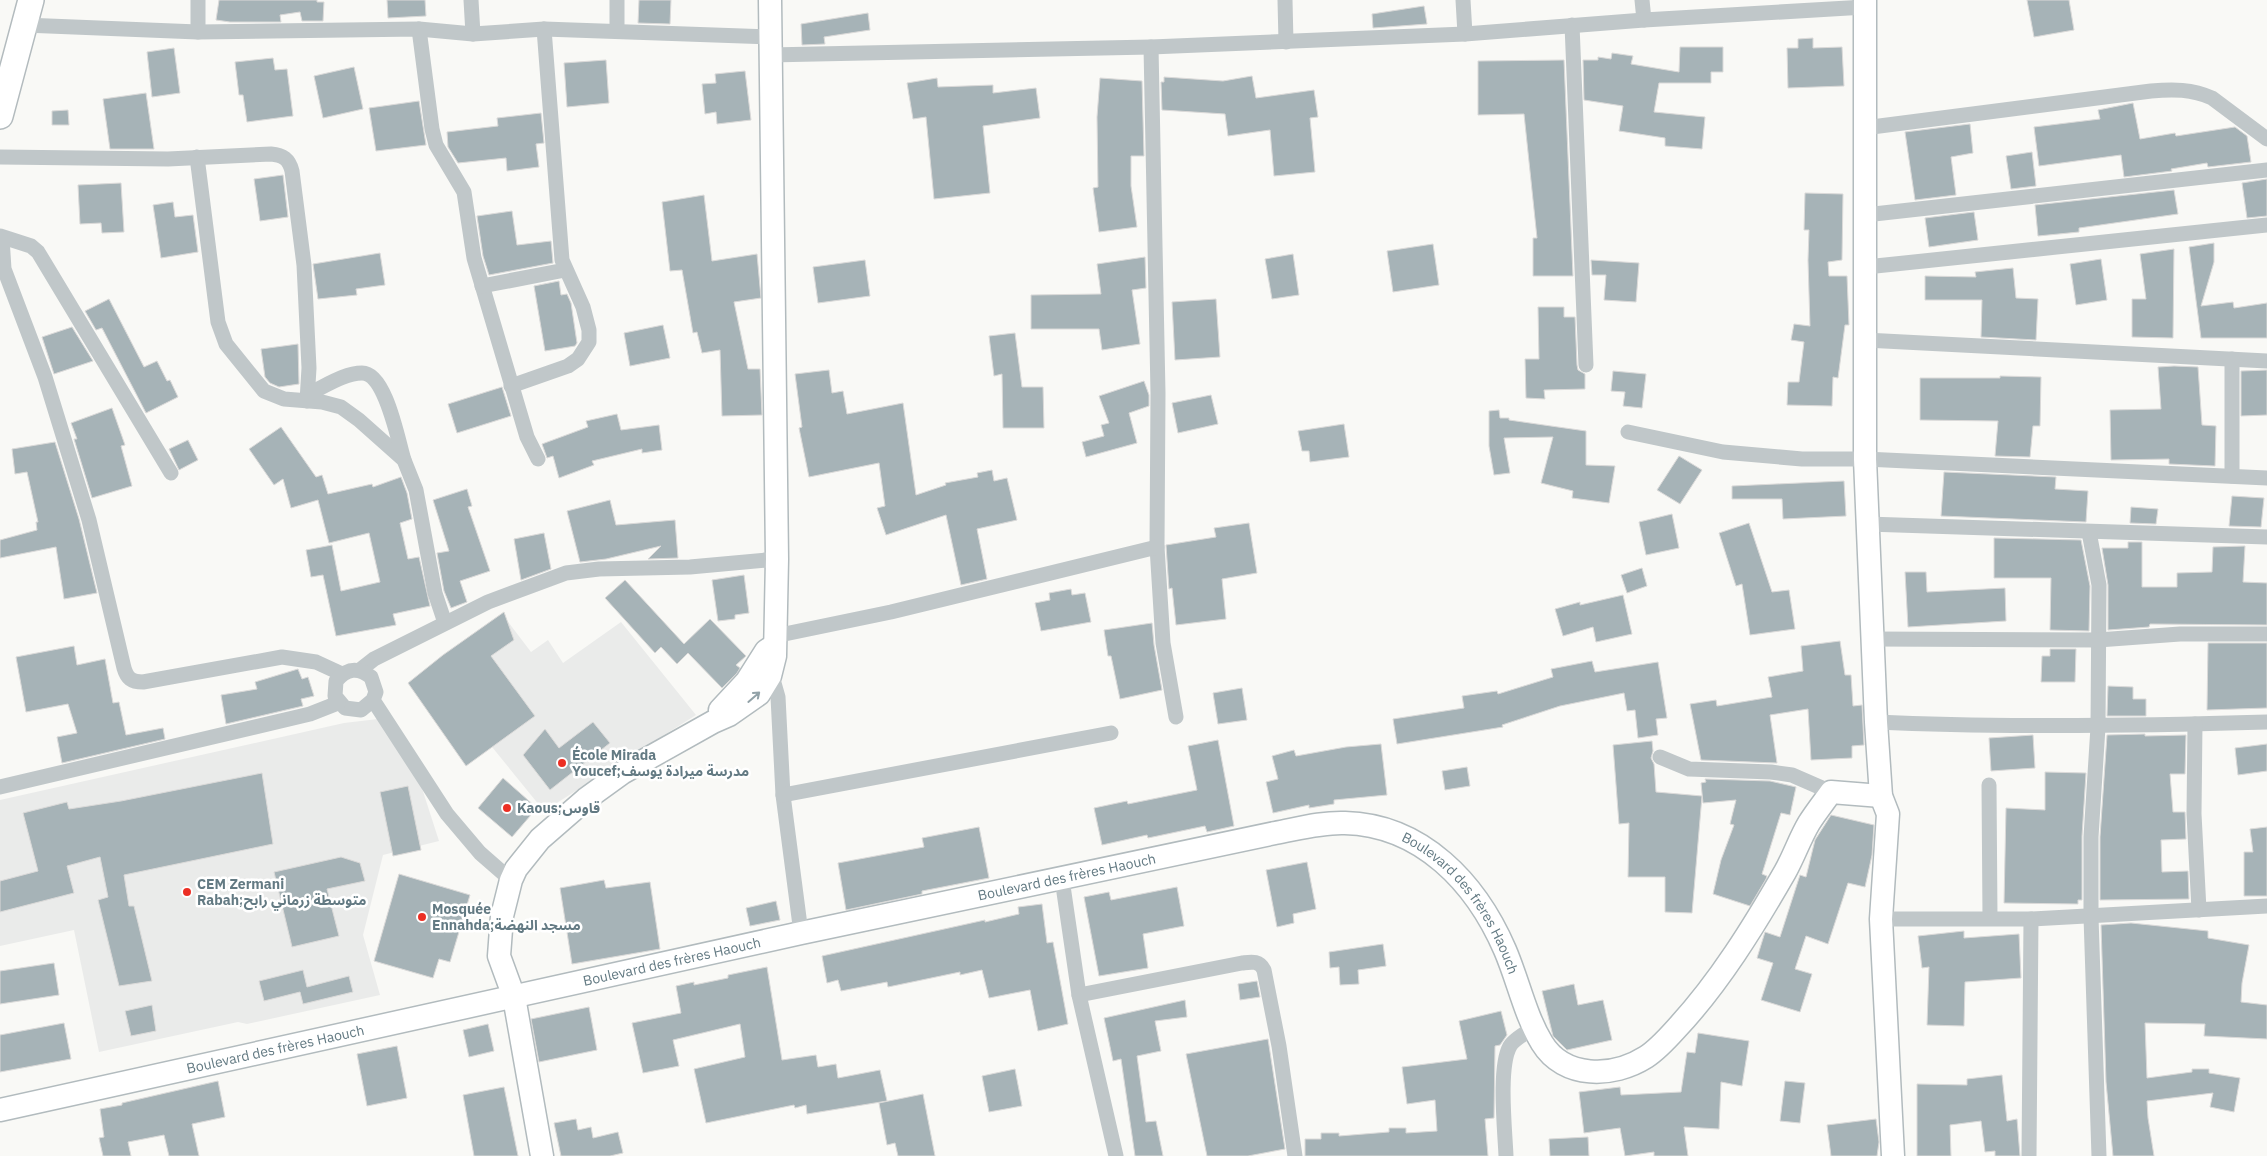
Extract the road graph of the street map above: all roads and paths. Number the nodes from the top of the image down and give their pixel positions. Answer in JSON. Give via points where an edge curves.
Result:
{"nodes":[{"id":1,"x":31,"y":0,"type":"edge"},
{"id":2,"x":198,"y":0,"type":"edge"},
{"id":3,"x":471,"y":0,"type":"edge"},
{"id":4,"x":618,"y":0,"type":"edge"},
{"id":5,"x":770,"y":0,"type":"edge"},
{"id":6,"x":1285,"y":0,"type":"edge"},
{"id":7,"x":1463,"y":0,"type":"edge"},
{"id":8,"x":1642,"y":0,"type":"edge"},
{"id":9,"x":1865,"y":4,"type":"edge"},
{"id":10,"x":1644,"y":20,"type":"junction"},
{"id":11,"x":24,"y":25,"type":"junction"},
{"id":12,"x":1572,"y":25,"type":"junction"},
{"id":13,"x":419,"y":29,"type":"junction"},
{"id":14,"x":544,"y":29,"type":"junction"},
{"id":15,"x":618,"y":31,"type":"junction"},
{"id":16,"x":198,"y":32,"type":"junction"},
{"id":17,"x":473,"y":34,"type":"junction"},
{"id":18,"x":1465,"y":34,"type":"junction"},
{"id":19,"x":1286,"y":42,"type":"junction"},
{"id":20,"x":770,"y":46,"type":"junction"},
{"id":21,"x":1151,"y":47,"type":"junction"},
{"id":22,"x":0,"y":116,"type":"edge"},
{"id":23,"x":1864,"y":128,"type":"junction"},
{"id":24,"x":2267,"y":140,"type":"edge"},
{"id":25,"x":0,"y":157,"type":"edge"},
{"id":26,"x":196,"y":157,"type":"junction"},
{"id":27,"x":2267,"y":170,"type":"edge"},
{"id":28,"x":1865,"y":215,"type":"junction"},
{"id":29,"x":2267,"y":226,"type":"edge"},
{"id":30,"x":1,"y":237,"type":"edge"},
{"id":31,"x":1866,"y":266,"type":"junction"},
{"id":32,"x":565,"y":270,"type":"junction"},
{"id":33,"x":482,"y":286,"type":"junction"},
{"id":34,"x":1865,"y":340,"type":"junction"},
{"id":35,"x":2232,"y":359,"type":"junction"},
{"id":36,"x":2267,"y":361,"type":"edge"},
{"id":37,"x":1586,"y":365,"type":"dead end"},
{"id":38,"x":511,"y":386,"type":"junction"},
{"id":39,"x":307,"y":398,"type":"junction"},
{"id":40,"x":1628,"y":432,"type":"dead end"},
{"id":41,"x":538,"y":459,"type":"dead end"},
{"id":42,"x":1865,"y":459,"type":"junction"},
{"id":43,"x":404,"y":460,"type":"junction"},
{"id":44,"x":171,"y":473,"type":"dead end"},
{"id":45,"x":2232,"y":476,"type":"junction"},
{"id":46,"x":2267,"y":478,"type":"edge"},
{"id":47,"x":1867,"y":524,"type":"junction"},
{"id":48,"x":2088,"y":532,"type":"junction"},
{"id":49,"x":2267,"y":537,"type":"edge"},
{"id":50,"x":1157,"y":547,"type":"junction"},
{"id":51,"x":777,"y":560,"type":"junction"},
{"id":52,"x":445,"y":623,"type":"junction"},
{"id":53,"x":2267,"y":634,"type":"edge"},
{"id":54,"x":1871,"y":638,"type":"junction"},
{"id":55,"x":775,"y":640,"type":"junction"},
{"id":56,"x":2098,"y":640,"type":"junction"},
{"id":57,"x":360,"y":670,"type":"junction"},
{"id":58,"x":342,"y":674,"type":"junction"},
{"id":59,"x":770,"y":676,"type":"junction"},
{"id":60,"x":373,"y":700,"type":"junction"},
{"id":61,"x":338,"y":703,"type":"junction"},
{"id":62,"x":1176,"y":717,"type":"dead end"},
{"id":63,"x":713,"y":722,"type":"junction"},
{"id":64,"x":1876,"y":722,"type":"junction"},
{"id":65,"x":2267,"y":722,"type":"edge"},
{"id":66,"x":2195,"y":724,"type":"junction"},
{"id":67,"x":2098,"y":726,"type":"junction"},
{"id":68,"x":1111,"y":732,"type":"dead end"},
{"id":69,"x":1660,"y":757,"type":"dead end"},
{"id":70,"x":1989,"y":785,"type":"dead end"},
{"id":71,"x":0,"y":787,"type":"edge"},
{"id":72,"x":1831,"y":792,"type":"junction"},
{"id":73,"x":783,"y":795,"type":"junction"},
{"id":74,"x":1881,"y":796,"type":"junction"},
{"id":75,"x":1062,"y":879,"type":"junction"},
{"id":76,"x":511,"y":880,"type":"junction"},
{"id":77,"x":2267,"y":906,"type":"edge"},
{"id":78,"x":2199,"y":910,"type":"junction"},
{"id":79,"x":2090,"y":916,"type":"junction"},
{"id":80,"x":1990,"y":918,"type":"junction"},
{"id":81,"x":1881,"y":919,"type":"junction"},
{"id":82,"x":2031,"y":919,"type":"junction"},
{"id":83,"x":801,"y":933,"type":"junction"},
{"id":84,"x":1079,"y":995,"type":"junction"},
{"id":85,"x":514,"y":997,"type":"junction"},
{"id":86,"x":1534,"y":1027,"type":"junction"},
{"id":87,"x":0,"y":1110,"type":"edge"},
{"id":88,"x":542,"y":1156,"type":"edge"},
{"id":89,"x":1116,"y":1156,"type":"edge"},
{"id":90,"x":1296,"y":1156,"type":"edge"},
{"id":91,"x":1506,"y":1156,"type":"edge"},
{"id":92,"x":1893,"y":1156,"type":"edge"},
{"id":93,"x":2029,"y":1156,"type":"edge"},
{"id":94,"x":2099,"y":1156,"type":"edge"}],
"edges":[{"from":1,"to":11,"type":"main road"},
{"from":2,"to":16,"type":"street"},
{"from":3,"to":17,"type":"street"},
{"from":4,"to":15,"type":"street"},
{"from":5,"to":20,"type":"main road"},
{"from":6,"to":19,"type":"street"},
{"from":7,"to":18,"type":"street"},
{"from":8,"to":10,"type":"street"},
{"from":9,"to":10,"type":"street"},
{"from":9,"to":23,"type":"main road"},
{"from":10,"to":12,"type":"street"},
{"from":11,"to":16,"type":"street"},
{"from":11,"to":22,"type":"main road"},
{"from":12,"to":18,"type":"street"},
{"from":12,"to":37,"type":"street"},
{"from":13,"to":16,"type":"street"},
{"from":13,"to":17,"type":"street"},
{"from":13,"to":33,"type":"street","via":[[432,129],[436,144],[464,192],[474,258]]},
{"from":14,"to":15,"type":"street"},
{"from":14,"to":17,"type":"street"},
{"from":14,"to":32,"type":"street","via":[[558,220]]},
{"from":15,"to":20,"type":"street"},
{"from":18,"to":19,"type":"street"},
{"from":19,"to":21,"type":"street"},
{"from":20,"to":21,"type":"street"},
{"from":20,"to":51,"type":"main road"},
{"from":21,"to":50,"type":"street","via":[[1158,393]]},
{"from":23,"to":24,"type":"street","via":[[2177,89],[2212,98]]},
{"from":23,"to":28,"type":"main road"},
{"from":25,"to":26,"type":"street"},
{"from":26,"to":39,"type":"street","via":[[221,334],[264,391],[284,399]]},
{"from":26,"to":39,"type":"street","via":[[271,154],[285,157],[290,164],[304,265],[309,368]]},
{"from":27,"to":28,"type":"street"},
{"from":28,"to":31,"type":"main road"},
{"from":29,"to":31,"type":"street"},
{"from":30,"to":44,"type":"street","via":[[31,246],[38,252]]},
{"from":30,"to":58,"type":"street","via":[[4,269],[45,377],[71,460],[129,678],[143,682],[282,657],[316,662]]},
{"from":31,"to":34,"type":"main road"},
{"from":32,"to":33,"type":"street"},
{"from":32,"to":38,"type":"street","via":[[587,319],[589,342],[568,366]]},
{"from":33,"to":38,"type":"street"},
{"from":34,"to":35,"type":"street"},
{"from":34,"to":42,"type":"main road"},
{"from":35,"to":36,"type":"street"},
{"from":35,"to":45,"type":"street"},
{"from":38,"to":41,"type":"street","via":[[527,438]]},
{"from":39,"to":43,"type":"street","via":[[350,413]]},
{"from":39,"to":43,"type":"street","via":[[352,375],[372,376],[382,388]]},
{"from":40,"to":42,"type":"street","via":[[1723,452],[1802,460]]},
{"from":42,"to":45,"type":"street"},
{"from":42,"to":47,"type":"main road"},
{"from":43,"to":52,"type":"street","via":[[416,490],[435,593]]},
{"from":45,"to":46,"type":"street"},
{"from":47,"to":48,"type":"street"},
{"from":47,"to":54,"type":"main road"},
{"from":48,"to":49,"type":"street"},
{"from":48,"to":56,"type":"street","via":[[2099,585]]},
{"from":50,"to":55,"type":"street"},
{"from":50,"to":62,"type":"street","via":[[1163,643]]},
{"from":51,"to":52,"type":"street","via":[[566,573],[488,602]]},
{"from":51,"to":55,"type":"main road"},
{"from":52,"to":57,"type":"street","via":[[374,659]]},
{"from":53,"to":56,"type":"street","via":[[2180,634]]},
{"from":54,"to":56,"type":"street"},
{"from":54,"to":64,"type":"main road"},
{"from":55,"to":59,"type":"main road"},
{"from":55,"to":63,"type":"main road","via":[[756,670]]},
{"from":56,"to":67,"type":"street"},
{"from":57,"to":58,"type":"street"},
{"from":57,"to":60,"type":"street","via":[[375,684]]},
{"from":58,"to":61,"type":"street","via":[[334,688]]},
{"from":63,"to":59,"type":"main road","one_way":true,"via":[[753,699]]},
{"from":59,"to":73,"type":"street","via":[[778,697]]},
{"from":60,"to":61,"type":"street","via":[[361,710],[353,711]]},
{"from":60,"to":76,"type":"street","via":[[447,814],[480,853]]},
{"from":61,"to":71,"type":"street","via":[[310,714]]},
{"from":63,"to":76,"type":"main road","via":[[622,774],[586,799],[540,839],[516,868]]},
{"from":64,"to":67,"type":"street","via":[[1980,727]]},
{"from":64,"to":74,"type":"main road"},
{"from":65,"to":66,"type":"street"},
{"from":66,"to":67,"type":"street"},
{"from":66,"to":78,"type":"street","via":[[2194,814]]},
{"from":67,"to":79,"type":"street"},
{"from":68,"to":73,"type":"street"},
{"from":69,"to":72,"type":"street","via":[[1679,766],[1700,770],[1792,775]]},
{"from":70,"to":80,"type":"street"},
{"from":72,"to":74,"type":"main road"},
{"from":72,"to":86,"type":"main road","name":"Boulevard des frères Haouch","via":[[1742,941],[1678,1028],[1654,1051],[1623,1067],[1591,1073],[1578,1071],[1558,1060],[1542,1044]]},
{"from":73,"to":83,"type":"street"},
{"from":74,"to":81,"type":"main road","via":[[1888,814]]},
{"from":75,"to":83,"type":"main road","name":"Boulevard des frères Haouch"},
{"from":75,"to":84,"type":"street"},
{"from":75,"to":86,"type":"main road","name":"Boulevard des frères Haouch","via":[[1322,824],[1353,823],[1392,831],[1432,852],[1478,902],[1505,951]]},
{"from":76,"to":85,"type":"main road","via":[[502,916],[499,956]]},
{"from":77,"to":78,"type":"street"},
{"from":78,"to":79,"type":"street"},
{"from":79,"to":82,"type":"street"},
{"from":79,"to":94,"type":"street"},
{"from":80,"to":81,"type":"street"},
{"from":80,"to":82,"type":"street"},
{"from":81,"to":92,"type":"main road"},
{"from":82,"to":93,"type":"street"},
{"from":83,"to":85,"type":"main road","name":"Boulevard des frères Haouch"},
{"from":84,"to":89,"type":"street"},
{"from":84,"to":90,"type":"street","via":[[1242,963],[1260,964],[1264,970],[1279,1046]]},
{"from":85,"to":87,"type":"main road","name":"Boulevard des frères Haouch"},
{"from":85,"to":88,"type":"main road"},
{"from":86,"to":91,"type":"street","via":[[1510,1044],[1506,1055]]}]}
